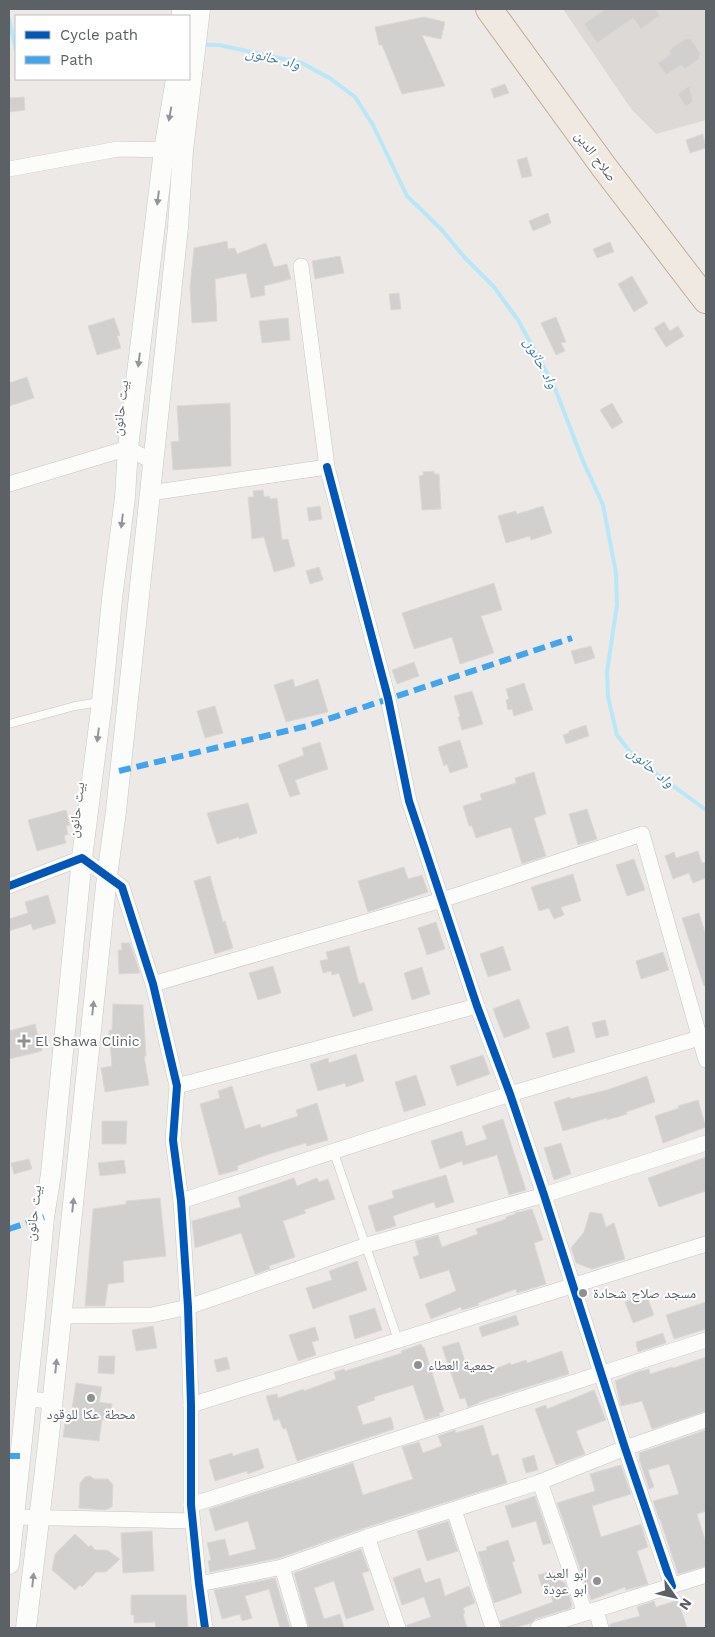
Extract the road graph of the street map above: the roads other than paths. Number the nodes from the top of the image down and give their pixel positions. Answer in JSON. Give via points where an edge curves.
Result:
{"nodes":[{"id":1,"x":489,"y":9,"type":"edge"},
{"id":2,"x":183,"y":80,"type":"edge"},
{"id":3,"x":173,"y":150,"type":"junction"},
{"id":4,"x":9,"y":169,"type":"edge"},
{"id":5,"x":301,"y":266,"type":"dead end"},
{"id":6,"x":706,"y":300,"type":"edge"},
{"id":7,"x":128,"y":448,"type":"junction"},
{"id":8,"x":154,"y":462,"type":"junction"},
{"id":9,"x":327,"y":467,"type":"junction"},
{"id":10,"x":9,"y":484,"type":"edge"},
{"id":11,"x":150,"y":493,"type":"junction"},
{"id":12,"x":102,"y":702,"type":"junction"},
{"id":13,"x":9,"y":724,"type":"edge"},
{"id":14,"x":82,"y":858,"type":"junction"},
{"id":15,"x":107,"y":876,"type":"junction"},
{"id":16,"x":9,"y":886,"type":"edge"},
{"id":17,"x":442,"y":900,"type":"junction"},
{"id":18,"x":153,"y":984,"type":"junction"},
{"id":19,"x":477,"y":1006,"type":"junction"},
{"id":20,"x":703,"y":1037,"type":"edge"},
{"id":21,"x":706,"y":1060,"type":"edge"},
{"id":22,"x":177,"y":1086,"type":"junction"},
{"id":23,"x":510,"y":1094,"type":"junction"},
{"id":24,"x":706,"y":1143,"type":"edge"},
{"id":25,"x":334,"y":1150,"type":"junction"},
{"id":26,"x":544,"y":1195,"type":"junction"},
{"id":27,"x":181,"y":1200,"type":"junction"},
{"id":28,"x":706,"y":1244,"type":"edge"},
{"id":29,"x":367,"y":1245,"type":"junction"},
{"id":30,"x":573,"y":1287,"type":"junction"},
{"id":31,"x":188,"y":1307,"type":"junction"},
{"id":32,"x":61,"y":1316,"type":"junction"},
{"id":33,"x":398,"y":1340,"type":"junction"},
{"id":34,"x":706,"y":1340,"type":"edge"},
{"id":35,"x":601,"y":1372,"type":"junction"},
{"id":36,"x":26,"y":1399,"type":"junction"},
{"id":37,"x":52,"y":1401,"type":"junction"},
{"id":38,"x":192,"y":1405,"type":"junction"},
{"id":39,"x":706,"y":1420,"type":"edge"},
{"id":40,"x":625,"y":1448,"type":"junction"},
{"id":41,"x":540,"y":1482,"type":"junction"},
{"id":42,"x":192,"y":1505,"type":"junction"},
{"id":43,"x":454,"y":1510,"type":"junction"},
{"id":44,"x":14,"y":1516,"type":"junction"},
{"id":45,"x":40,"y":1517,"type":"junction"},
{"id":46,"x":193,"y":1522,"type":"junction"},
{"id":47,"x":367,"y":1537,"type":"junction"},
{"id":48,"x":9,"y":1564,"type":"edge"},
{"id":49,"x":282,"y":1567,"type":"junction"},
{"id":50,"x":706,"y":1575,"type":"edge"},
{"id":51,"x":199,"y":1584,"type":"junction"},
{"id":52,"x":672,"y":1586,"type":"junction"},
{"id":53,"x":590,"y":1612,"type":"junction"},
{"id":54,"x":26,"y":1628,"type":"edge"},
{"id":55,"x":205,"y":1628,"type":"edge"},
{"id":56,"x":300,"y":1628,"type":"edge"},
{"id":57,"x":398,"y":1628,"type":"edge"},
{"id":58,"x":492,"y":1628,"type":"edge"},
{"id":59,"x":538,"y":1628,"type":"edge"},
{"id":60,"x":601,"y":1628,"type":"edge"}],
"edges":[{"from":1,"to":6,"type":"highway","name":"صلاح الدين"},
{"from":2,"to":3,"type":"main road","name":"بيت حانون"},
{"from":3,"to":4,"type":"street","via":[[118,149]]},
{"from":3,"to":7,"type":"main road","name":"بيت حانون","one_way":true},
{"from":3,"to":8,"type":"main road","name":"بيت حانون","via":[[178,228]]},
{"from":5,"to":9,"type":"street"},
{"from":7,"to":8,"type":"street"},
{"from":7,"to":10,"type":"street"},
{"from":7,"to":12,"type":"main road","name":"بيت حانون","one_way":true},
{"from":8,"to":11,"type":"main road","name":"بيت حانون"},
{"from":9,"to":11,"type":"street"},
{"from":9,"to":17,"type":"street","via":[[388,698],[409,800]]},
{"from":11,"to":15,"type":"main road","name":"بيت حانون"},
{"from":12,"to":13,"type":"lane"},
{"from":12,"to":14,"type":"main road","name":"بيت حانون","one_way":true},
{"from":14,"to":15,"type":"street"},
{"from":14,"to":16,"type":"street"},
{"from":14,"to":36,"type":"main road","name":"بيت حانون"},
{"from":15,"to":18,"type":"street","via":[[122,887]]},
{"from":32,"to":15,"type":"main road","name":"بيت حانون","one_way":true},
{"from":17,"to":18,"type":"street"},
{"from":17,"to":19,"type":"street"},
{"from":17,"to":20,"type":"street","via":[[642,834]]},
{"from":18,"to":22,"type":"street"},
{"from":19,"to":22,"type":"street"},
{"from":19,"to":23,"type":"street"},
{"from":20,"to":21,"type":"street"},
{"from":20,"to":23,"type":"street"},
{"from":22,"to":27,"type":"street","via":[[173,1140]]},
{"from":23,"to":25,"type":"street"},
{"from":23,"to":26,"type":"street"},
{"from":24,"to":26,"type":"street"},
{"from":25,"to":27,"type":"street"},
{"from":25,"to":29,"type":"lane"},
{"from":26,"to":29,"type":"street"},
{"from":26,"to":30,"type":"street"},
{"from":27,"to":31,"type":"street"},
{"from":28,"to":30,"type":"street"},
{"from":29,"to":31,"type":"street"},
{"from":29,"to":33,"type":"lane"},
{"from":30,"to":33,"type":"street"},
{"from":30,"to":35,"type":"street"},
{"from":31,"to":32,"type":"street","via":[[152,1315]]},
{"from":31,"to":38,"type":"street"},
{"from":37,"to":32,"type":"main road","name":"بيت حانون","one_way":true},
{"from":33,"to":38,"type":"street"},
{"from":34,"to":35,"type":"street"},
{"from":35,"to":40,"type":"street"},
{"from":35,"to":42,"type":"street"},
{"from":36,"to":37,"type":"street"},
{"from":36,"to":44,"type":"main road","name":"بيت حانون"},
{"from":37,"to":45,"type":"main road","name":"بيت حانون"},
{"from":38,"to":42,"type":"street"},
{"from":39,"to":40,"type":"street"},
{"from":40,"to":41,"type":"street"},
{"from":40,"to":52,"type":"street"},
{"from":41,"to":43,"type":"street"},
{"from":41,"to":53,"type":"street"},
{"from":42,"to":46,"type":"street"},
{"from":43,"to":47,"type":"street"},
{"from":43,"to":58,"type":"street"},
{"from":44,"to":45,"type":"street"},
{"from":44,"to":48,"type":"main road","name":"بيت حانون"},
{"from":45,"to":46,"type":"street"},
{"from":54,"to":45,"type":"main road","name":"بيت حانون","one_way":true},
{"from":46,"to":51,"type":"street"},
{"from":47,"to":49,"type":"street"},
{"from":47,"to":57,"type":"street"},
{"from":49,"to":51,"type":"street"},
{"from":49,"to":56,"type":"street"},
{"from":50,"to":52,"type":"street"},
{"from":51,"to":55,"type":"street"},
{"from":52,"to":53,"type":"street"},
{"from":53,"to":59,"type":"street"},
{"from":53,"to":60,"type":"street"}]}
